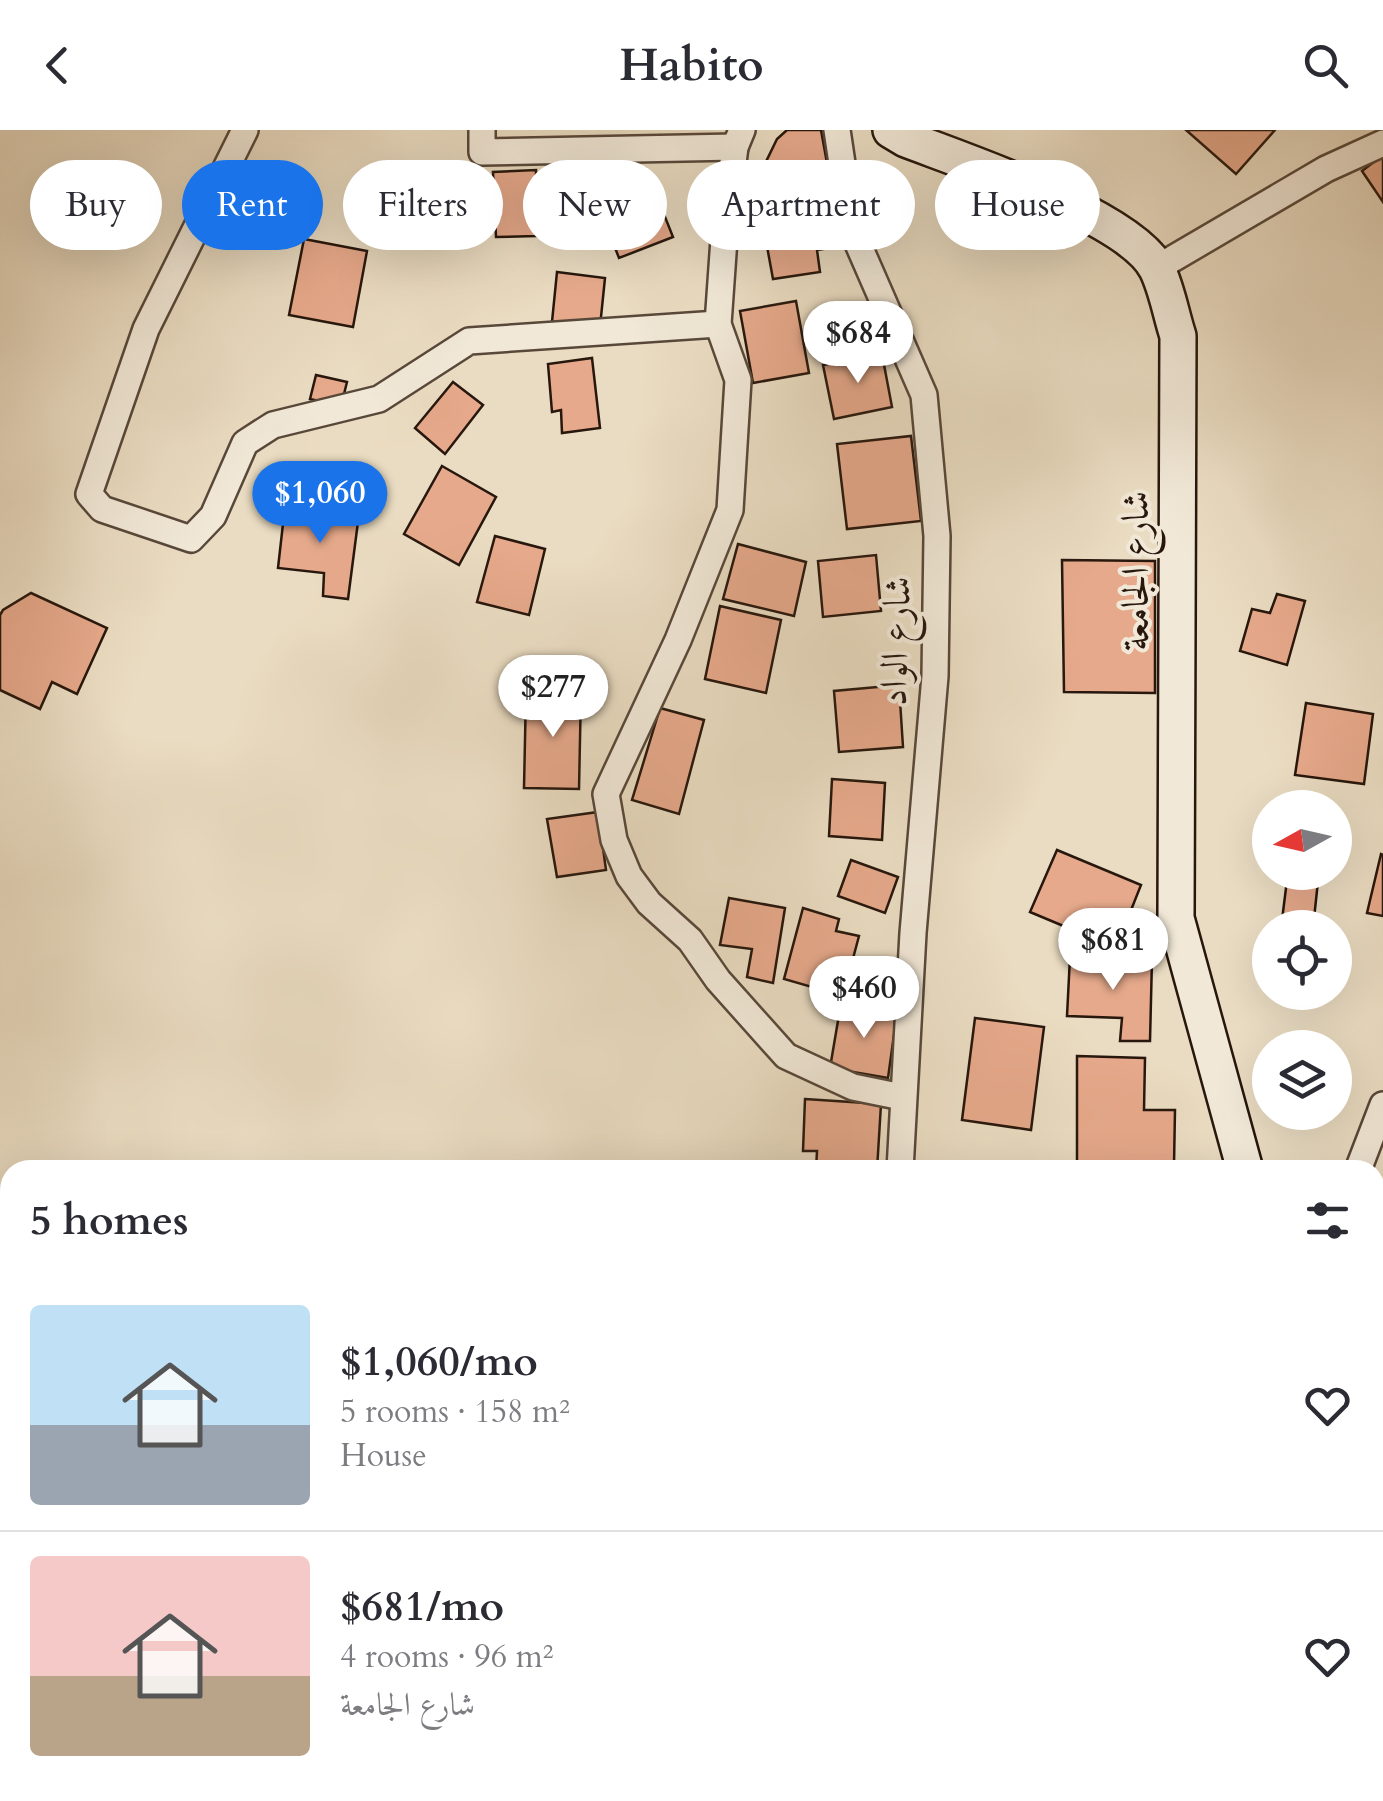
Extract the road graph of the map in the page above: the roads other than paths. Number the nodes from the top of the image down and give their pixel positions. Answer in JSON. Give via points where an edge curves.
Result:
{"nodes":[{"id":1,"x":245,"y":130,"type":"edge"},
{"id":2,"x":482,"y":130,"type":"edge"},
{"id":3,"x":837,"y":130,"type":"edge"},
{"id":4,"x":891,"y":130,"type":"edge"},
{"id":5,"x":738,"y":138,"type":"edge"},
{"id":6,"x":1383,"y":143,"type":"edge"},
{"id":7,"x":1157,"y":268,"type":"junction"},
{"id":8,"x":718,"y":324,"type":"junction"},
{"id":9,"x":902,"y":1097,"type":"junction"},
{"id":10,"x":1383,"y":1106,"type":"edge"},
{"id":11,"x":900,"y":1160,"type":"edge"},
{"id":12,"x":1241,"y":1160,"type":"edge"},
{"id":13,"x":1362,"y":1160,"type":"edge"}],
"edges":[{"from":1,"to":8,"type":"street","via":[[146,328],[88,494],[102,509],[191,539],[214,516],[245,443],[273,425],[379,400],[468,341]]},
{"from":2,"to":5,"type":"street","via":[[482,152]]},
{"from":3,"to":9,"type":"street","name":"شارع الواد","via":[[852,230],[924,395],[937,536],[935,676]]},
{"from":4,"to":7,"type":"main road","via":[[1061,200],[1136,244]]},
{"from":5,"to":8,"type":"street"},
{"from":6,"to":7,"type":"street"},
{"from":7,"to":12,"type":"main road","name":"شارع الجامعة","via":[[1178,336],[1176,918]]},
{"from":8,"to":9,"type":"street","via":[[738,380],[730,510],[606,794],[614,840],[648,902],[690,940],[786,1056],[853,1087]]},
{"from":9,"to":11,"type":"street","name":"شارع الواد"},
{"from":10,"to":13,"type":"street"}]}
